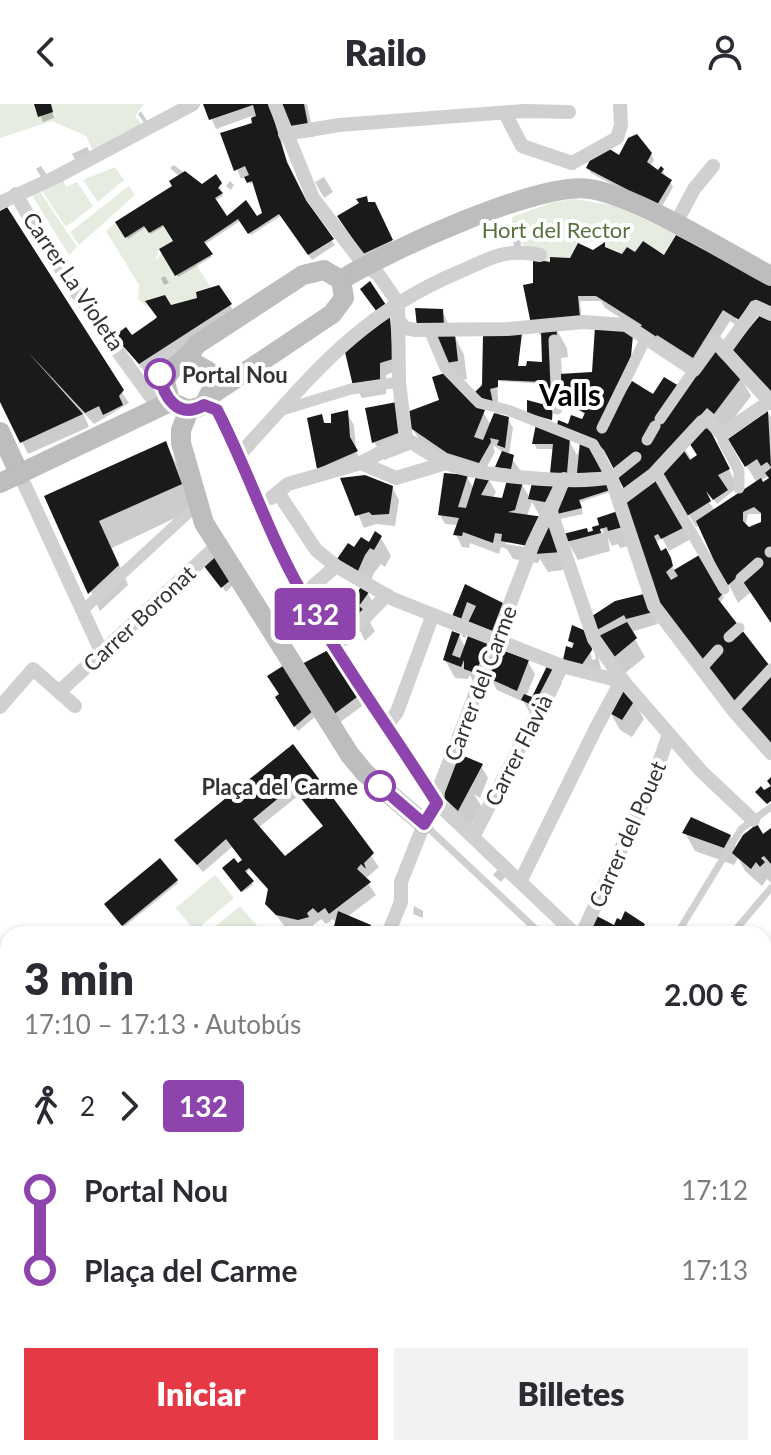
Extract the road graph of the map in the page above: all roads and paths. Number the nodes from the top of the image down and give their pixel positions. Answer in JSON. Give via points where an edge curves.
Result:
{"nodes":[{"id":1,"x":193,"y":104,"type":"edge"},
{"id":2,"x":275,"y":104,"type":"edge"},
{"id":3,"x":620,"y":104,"type":"edge"},
{"id":4,"x":569,"y":112,"type":"dead end"},
{"id":5,"x":506,"y":115,"type":"junction"},
{"id":6,"x":285,"y":134,"type":"junction"},
{"id":7,"x":572,"y":163,"type":"junction"},
{"id":8,"x":713,"y":166,"type":"dead end"},
{"id":9,"x":577,"y":188,"type":"junction"},
{"id":10,"x":16,"y":194,"type":"junction"},
{"id":11,"x":0,"y":203,"type":"edge"},
{"id":12,"x":675,"y":225,"type":"junction"},
{"id":13,"x":540,"y":255,"type":"dead end"},
{"id":14,"x":364,"y":265,"type":"junction"},
{"id":15,"x":771,"y":276,"type":"edge"},
{"id":16,"x":341,"y":280,"type":"junction"},
{"id":17,"x":398,"y":303,"type":"junction"},
{"id":18,"x":771,"y":314,"type":"edge"},
{"id":19,"x":398,"y":319,"type":"junction"},
{"id":20,"x":429,"y":330,"type":"junction"},
{"id":21,"x":553,"y":331,"type":"junction"},
{"id":22,"x":646,"y":338,"type":"junction"},
{"id":23,"x":187,"y":352,"type":"junction"},
{"id":24,"x":728,"y":355,"type":"junction"},
{"id":25,"x":694,"y":370,"type":"junction"},
{"id":26,"x":399,"y":382,"type":"junction"},
{"id":27,"x":183,"y":401,"type":"junction"},
{"id":28,"x":770,"y":403,"type":"edge"},
{"id":29,"x":279,"y":411,"type":"junction"},
{"id":30,"x":555,"y":416,"type":"junction"},
{"id":31,"x":602,"y":428,"type":"dead end"},
{"id":32,"x":0,"y":432,"type":"edge"},
{"id":33,"x":723,"y":438,"type":"junction"},
{"id":34,"x":406,"y":439,"type":"junction"},
{"id":35,"x":647,"y":440,"type":"dead end"},
{"id":36,"x":240,"y":454,"type":"junction"},
{"id":37,"x":636,"y":457,"type":"dead end"},
{"id":38,"x":361,"y":463,"type":"junction"},
{"id":39,"x":446,"y":463,"type":"junction"},
{"id":40,"x":657,"y":472,"type":"junction"},
{"id":41,"x":20,"y":475,"type":"junction"},
{"id":42,"x":611,"y":477,"type":"junction"},
{"id":43,"x":564,"y":479,"type":"junction"},
{"id":44,"x":0,"y":483,"type":"edge"},
{"id":45,"x":739,"y":488,"type":"dead end"},
{"id":46,"x":279,"y":494,"type":"junction"},
{"id":47,"x":619,"y":500,"type":"junction"},
{"id":48,"x":259,"y":502,"type":"junction"},
{"id":49,"x":197,"y":505,"type":"junction"},
{"id":50,"x":551,"y":512,"type":"junction"},
{"id":51,"x":216,"y":547,"type":"junction"},
{"id":52,"x":758,"y":563,"type":"dead end"},
{"id":53,"x":336,"y":566,"type":"junction"},
{"id":54,"x":741,"y":578,"type":"dead end"},
{"id":55,"x":724,"y":589,"type":"dead end"},
{"id":56,"x":303,"y":595,"type":"junction"},
{"id":57,"x":387,"y":595,"type":"junction"},
{"id":58,"x":82,"y":611,"type":"junction"},
{"id":59,"x":432,"y":617,"type":"junction"},
{"id":60,"x":739,"y":628,"type":"dead end"},
{"id":61,"x":729,"y":637,"type":"dead end"},
{"id":62,"x":496,"y":641,"type":"junction"},
{"id":63,"x":336,"y":646,"type":"junction"},
{"id":64,"x":718,"y":650,"type":"dead end"},
{"id":65,"x":102,"y":653,"type":"junction"},
{"id":66,"x":562,"y":666,"type":"junction"},
{"id":67,"x":701,"y":669,"type":"junction"},
{"id":68,"x":771,"y":669,"type":"edge"},
{"id":69,"x":624,"y":682,"type":"junction"},
{"id":70,"x":59,"y":692,"type":"junction"},
{"id":71,"x":75,"y":706,"type":"dead end"},
{"id":72,"x":0,"y":707,"type":"edge"},
{"id":73,"x":733,"y":710,"type":"junction"},
{"id":74,"x":388,"y":724,"type":"junction"},
{"id":75,"x":669,"y":734,"type":"junction"},
{"id":76,"x":771,"y":753,"type":"edge"},
{"id":77,"x":437,"y":803,"type":"junction"},
{"id":78,"x":771,"y":807,"type":"edge"},
{"id":79,"x":753,"y":820,"type":"junction"},
{"id":80,"x":424,"y":824,"type":"junction"},
{"id":81,"x":474,"y":835,"type":"junction"},
{"id":82,"x":521,"y":880,"type":"junction"},
{"id":83,"x":771,"y":888,"type":"edge"},
{"id":84,"x":391,"y":926,"type":"edge"},
{"id":85,"x":532,"y":926,"type":"edge"},
{"id":86,"x":567,"y":926,"type":"edge"},
{"id":87,"x":586,"y":926,"type":"edge"},
{"id":88,"x":682,"y":926,"type":"edge"},
{"id":89,"x":739,"y":926,"type":"edge"}],
"edges":[{"from":1,"to":10,"type":"street"},
{"from":2,"to":6,"type":"street"},
{"from":3,"to":7,"type":"street","via":[[617,138]]},
{"from":4,"to":5,"type":"street"},
{"from":5,"to":6,"type":"street","via":[[339,125]]},
{"from":5,"to":7,"type":"street","via":[[522,146]]},
{"from":6,"to":14,"type":"street","via":[[313,198]]},
{"from":7,"to":9,"type":"street"},
{"from":8,"to":12,"type":"street"},
{"from":9,"to":12,"type":"main road","via":[[617,198]]},
{"from":9,"to":14,"type":"main road","via":[[510,205]]},
{"from":10,"to":11,"type":"street"},
{"from":10,"to":27,"type":"street","name":"Carrer La Violeta","via":[[107,338],[131,364]]},
{"from":12,"to":15,"type":"main road"},
{"from":13,"to":17,"type":"street","via":[[512,250],[414,291]]},
{"from":14,"to":16,"type":"main road"},
{"from":14,"to":17,"type":"street","via":[[376,271]]},
{"from":16,"to":23,"type":"main road","via":[[324,270],[303,275]]},
{"from":16,"to":27,"type":"main road","via":[[344,298],[332,314]]},
{"from":17,"to":19,"type":"street"},
{"from":17,"to":29,"type":"street","via":[[322,362]]},
{"from":18,"to":24,"type":"street","via":[[756,307]]},
{"from":19,"to":20,"type":"street","via":[[405,328]]},
{"from":19,"to":26,"type":"street"},
{"from":20,"to":21,"type":"street"},
{"from":20,"to":30,"type":"street","via":[[445,368],[479,403]]},
{"from":21,"to":22,"type":"street","via":[[626,325]]},
{"from":21,"to":30,"type":"street"},
{"from":22,"to":25,"type":"street"},
{"from":22,"to":31,"type":"street"},
{"from":23,"to":27,"type":"main road","via":[[172,368]]},
{"from":23,"to":27,"type":"main road","via":[[208,371]]},
{"from":24,"to":25,"type":"street","via":[[715,341]]},
{"from":24,"to":28,"type":"street"},
{"from":25,"to":35,"type":"street"},
{"from":26,"to":29,"type":"street","via":[[351,389]]},
{"from":26,"to":34,"type":"street"},
{"from":27,"to":36,"type":"street","name":"Carrer La Violeta","via":[[217,410]]},
{"from":27,"to":41,"type":"main road"},
{"from":27,"to":49,"type":"main road","via":[[181,443]]},
{"from":28,"to":33,"type":"street"},
{"from":29,"to":36,"type":"street"},
{"from":30,"to":42,"type":"street","via":[[594,443]]},
{"from":32,"to":41,"type":"main road"},
{"from":33,"to":40,"type":"street","via":[[710,421],[704,421]]},
{"from":33,"to":45,"type":"street","via":[[739,471]]},
{"from":34,"to":38,"type":"street"},
{"from":34,"to":39,"type":"street"},
{"from":36,"to":48,"type":"street","name":"Carrer La Violeta"},
{"from":37,"to":42,"type":"street"},
{"from":38,"to":39,"type":"street","via":[[396,478]]},
{"from":38,"to":46,"type":"street","via":[[298,480]]},
{"from":39,"to":43,"type":"street"},
{"from":40,"to":47,"type":"street"},
{"from":40,"to":55,"type":"street"},
{"from":41,"to":44,"type":"main road"},
{"from":41,"to":58,"type":"street"},
{"from":42,"to":43,"type":"street"},
{"from":42,"to":47,"type":"street"},
{"from":43,"to":50,"type":"street","name":"Carrer del Carme"},
{"from":46,"to":48,"type":"street"},
{"from":46,"to":53,"type":"street","via":[[316,550]]},
{"from":47,"to":67,"type":"street","via":[[654,606]]},
{"from":48,"to":56,"type":"street","name":"Carrer La Violeta"},
{"from":49,"to":51,"type":"main road"},
{"from":49,"to":58,"type":"street"},
{"from":50,"to":62,"type":"street","name":"Carrer del Carme","via":[[533,544]]},
{"from":50,"to":69,"type":"street","via":[[594,639]]},
{"from":51,"to":65,"type":"street","name":"Carrer Boronat"},
{"from":51,"to":80,"type":"main road","via":[[350,755]]},
{"from":52,"to":54,"type":"street"},
{"from":53,"to":56,"type":"street"},
{"from":53,"to":57,"type":"street"},
{"from":56,"to":63,"type":"street","name":"Carrer La Violeta"},
{"from":57,"to":59,"type":"street"},
{"from":57,"to":63,"type":"street"},
{"from":58,"to":65,"type":"street"},
{"from":59,"to":62,"type":"street"},
{"from":59,"to":74,"type":"street"},
{"from":60,"to":61,"type":"street"},
{"from":62,"to":66,"type":"street"},
{"from":62,"to":77,"type":"street","name":"Carrer del Carme"},
{"from":63,"to":74,"type":"street","name":"Carrer La Violeta"},
{"from":64,"to":67,"type":"street"},
{"from":65,"to":70,"type":"street","name":"Carrer Boronat"},
{"from":66,"to":69,"type":"street"},
{"from":66,"to":81,"type":"street","name":"Carrer Flavià"},
{"from":67,"to":73,"type":"street"},
{"from":68,"to":73,"type":"street"},
{"from":69,"to":75,"type":"street"},
{"from":69,"to":82,"type":"street"},
{"from":70,"to":71,"type":"street"},
{"from":70,"to":72,"type":"street","via":[[33,669]]},
{"from":73,"to":76,"type":"street"},
{"from":74,"to":77,"type":"street","name":"Carrer La Violeta"},
{"from":75,"to":79,"type":"street"},
{"from":75,"to":87,"type":"street","name":"Carrer del Pouet"},
{"from":77,"to":80,"type":"street","name":"Carrer del Carme"},
{"from":77,"to":81,"type":"street","name":"Carrer La Violeta"},
{"from":78,"to":79,"type":"lane"},
{"from":79,"to":88,"type":"lane","via":[[741,829]]},
{"from":80,"to":84,"type":"street","name":"Carrer del Carme","via":[[401,882],[401,902]]},
{"from":80,"to":85,"type":"lane"},
{"from":81,"to":82,"type":"street","name":"Carrer La Violeta"},
{"from":82,"to":86,"type":"street","name":"Carrer La Violeta"},
{"from":83,"to":89,"type":"lane"}]}
